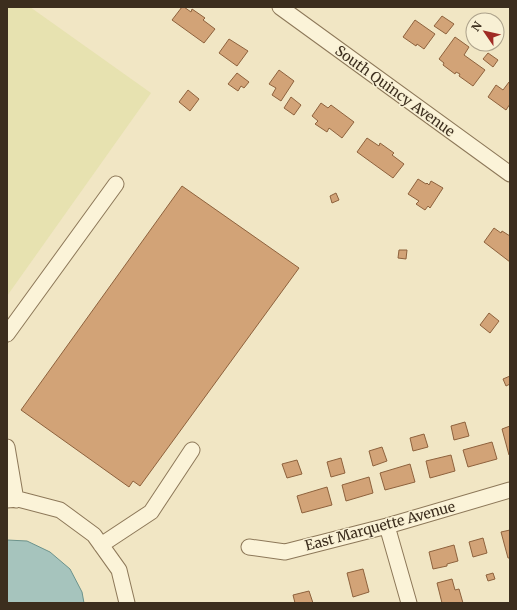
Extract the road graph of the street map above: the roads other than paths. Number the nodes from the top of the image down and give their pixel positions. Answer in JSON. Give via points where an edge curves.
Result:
{"nodes":[{"id":1,"x":280,"y":7,"type":"edge"},
{"id":2,"x":510,"y":174,"type":"edge"},
{"id":3,"x":116,"y":184,"type":"dead end"},
{"id":4,"x":7,"y":334,"type":"edge"},
{"id":5,"x":7,"y":448,"type":"edge"},
{"id":6,"x":192,"y":450,"type":"dead end"},
{"id":7,"x":510,"y":490,"type":"edge"},
{"id":8,"x":11,"y":500,"type":"edge"},
{"id":9,"x":387,"y":526,"type":"junction"},
{"id":10,"x":101,"y":545,"type":"junction"},
{"id":11,"x":249,"y":547,"type":"dead end"},
{"id":12,"x":127,"y":603,"type":"edge"},
{"id":13,"x":409,"y":603,"type":"edge"}],
"edges":[{"from":1,"to":2,"type":"street","name":"South Quincy Avenue"},
{"from":3,"to":4,"type":"street"},
{"from":5,"to":8,"type":"street"},
{"from":6,"to":10,"type":"street","via":[[150,512]]},
{"from":7,"to":9,"type":"street","name":"East Marquette Avenue"},
{"from":8,"to":10,"type":"street","via":[[60,510],[94,535]]},
{"from":9,"to":11,"type":"street","name":"East Marquette Avenue","via":[[286,552]]},
{"from":9,"to":13,"type":"street"},
{"from":10,"to":12,"type":"street","via":[[119,570]]}]}
